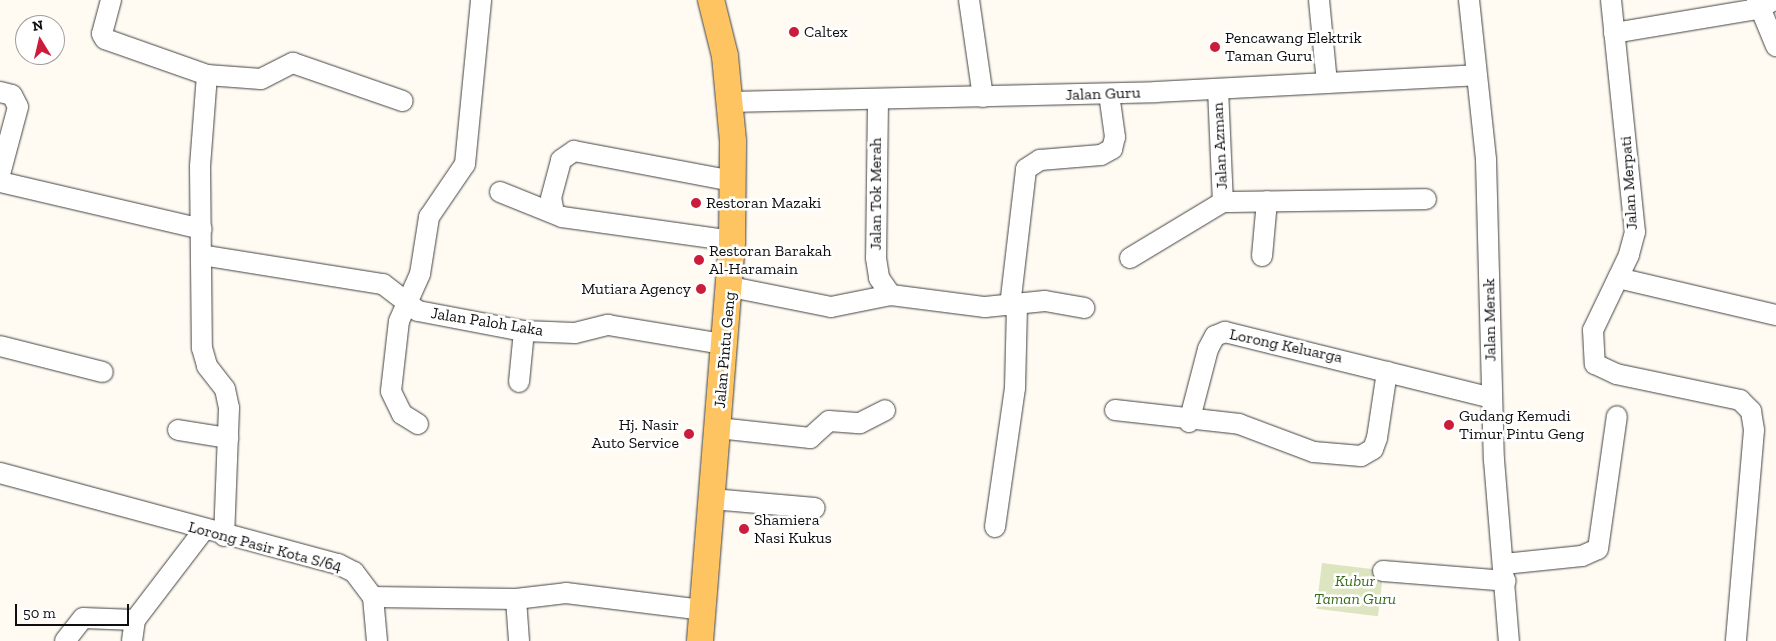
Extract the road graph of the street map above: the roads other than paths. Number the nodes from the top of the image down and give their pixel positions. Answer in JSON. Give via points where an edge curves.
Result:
{"nodes":[{"id":1,"x":111,"y":0,"type":"edge"},
{"id":2,"x":481,"y":0,"type":"edge"},
{"id":3,"x":711,"y":0,"type":"edge"},
{"id":4,"x":969,"y":0,"type":"edge"},
{"id":5,"x":1319,"y":0,"type":"edge"},
{"id":6,"x":1470,"y":0,"type":"edge"},
{"id":7,"x":1611,"y":0,"type":"edge"},
{"id":8,"x":1763,"y":3,"type":"edge"},
{"id":9,"x":1614,"y":33,"type":"junction"},
{"id":10,"x":1776,"y":46,"type":"edge"},
{"id":11,"x":207,"y":75,"type":"junction"},
{"id":12,"x":1476,"y":75,"type":"junction"},
{"id":13,"x":1327,"y":82,"type":"junction"},
{"id":14,"x":1218,"y":89,"type":"junction"},
{"id":15,"x":0,"y":92,"type":"edge"},
{"id":16,"x":1109,"y":94,"type":"junction"},
{"id":17,"x":982,"y":97,"type":"junction"},
{"id":18,"x":878,"y":100,"type":"junction"},
{"id":19,"x":402,"y":101,"type":"dead end"},
{"id":20,"x":729,"y":102,"type":"junction"},
{"id":21,"x":0,"y":174,"type":"edge"},
{"id":22,"x":733,"y":181,"type":"junction"},
{"id":23,"x":0,"y":182,"type":"edge"},
{"id":24,"x":500,"y":192,"type":"dead end"},
{"id":25,"x":1426,"y":199,"type":"dead end"},
{"id":26,"x":1266,"y":201,"type":"junction"},
{"id":27,"x":1223,"y":202,"type":"junction"},
{"id":28,"x":554,"y":213,"type":"junction"},
{"id":29,"x":202,"y":229,"type":"junction"},
{"id":30,"x":732,"y":241,"type":"junction"},
{"id":31,"x":200,"y":255,"type":"junction"},
{"id":32,"x":1262,"y":256,"type":"dead end"},
{"id":33,"x":1130,"y":258,"type":"dead end"},
{"id":34,"x":1618,"y":278,"type":"junction"},
{"id":35,"x":731,"y":287,"type":"junction"},
{"id":36,"x":886,"y":291,"type":"junction"},
{"id":37,"x":406,"y":300,"type":"junction"},
{"id":38,"x":1013,"y":306,"type":"junction"},
{"id":39,"x":1084,"y":308,"type":"dead end"},
{"id":40,"x":1776,"y":315,"type":"edge"},
{"id":41,"x":524,"y":331,"type":"junction"},
{"id":42,"x":723,"y":344,"type":"junction"},
{"id":43,"x":0,"y":346,"type":"edge"},
{"id":44,"x":103,"y":372,"type":"dead end"},
{"id":45,"x":1387,"y":372,"type":"junction"},
{"id":46,"x":519,"y":382,"type":"dead end"},
{"id":47,"x":1492,"y":398,"type":"junction"},
{"id":48,"x":885,"y":410,"type":"dead end"},
{"id":49,"x":1115,"y":410,"type":"dead end"},
{"id":50,"x":1617,"y":416,"type":"dead end"},
{"id":51,"x":1189,"y":422,"type":"junction"},
{"id":52,"x":418,"y":424,"type":"dead end"},
{"id":53,"x":718,"y":428,"type":"junction"},
{"id":54,"x":178,"y":430,"type":"dead end"},
{"id":55,"x":228,"y":438,"type":"junction"},
{"id":56,"x":0,"y":473,"type":"edge"},
{"id":57,"x":712,"y":498,"type":"junction"},
{"id":58,"x":815,"y":508,"type":"dead end"},
{"id":59,"x":995,"y":527,"type":"dead end"},
{"id":60,"x":203,"y":531,"type":"junction"},
{"id":61,"x":224,"y":536,"type":"junction"},
{"id":62,"x":1383,"y":571,"type":"dead end"},
{"id":63,"x":1505,"y":573,"type":"junction"},
{"id":64,"x":373,"y":597,"type":"junction"},
{"id":65,"x":516,"y":599,"type":"junction"},
{"id":66,"x":702,"y":610,"type":"junction"},
{"id":67,"x":135,"y":620,"type":"junction"},
{"id":68,"x":65,"y":641,"type":"edge"},
{"id":69,"x":132,"y":641,"type":"edge"},
{"id":70,"x":377,"y":641,"type":"edge"},
{"id":71,"x":518,"y":641,"type":"edge"},
{"id":72,"x":700,"y":641,"type":"edge"},
{"id":73,"x":1509,"y":641,"type":"edge"},
{"id":74,"x":1736,"y":641,"type":"edge"}],
"edges":[{"from":1,"to":11,"type":"street","via":[[102,34],[105,39]]},
{"from":2,"to":37,"type":"street","via":[[465,164],[429,217],[420,274]]},
{"from":3,"to":20,"type":"main road","name":"Jalan Pintu Geng","via":[[725,56]]},
{"from":4,"to":17,"type":"street"},
{"from":5,"to":13,"type":"street"},
{"from":6,"to":12,"type":"street","name":"Jalan Merak"},
{"from":7,"to":9,"type":"street","name":"Jalan Merpati"},
{"from":8,"to":9,"type":"street"},
{"from":8,"to":10,"type":"street"},
{"from":9,"to":34,"type":"street","name":"Jalan Merpati","via":[[1635,213],[1629,255]]},
{"from":11,"to":19,"type":"street","via":[[261,79],[293,63]]},
{"from":11,"to":29,"type":"street","via":[[200,167]]},
{"from":12,"to":13,"type":"street","name":"Jalan Guru"},
{"from":12,"to":47,"type":"street","name":"Jalan Merak","via":[[1486,160]]},
{"from":13,"to":14,"type":"street","name":"Jalan Guru"},
{"from":14,"to":16,"type":"street","name":"Jalan Guru"},
{"from":14,"to":27,"type":"street","name":"Jalan Azman"},
{"from":15,"to":21,"type":"street","via":[[12,95],[18,107]]},
{"from":16,"to":17,"type":"street","name":"Jalan Guru"},
{"from":16,"to":38,"type":"street","via":[[1115,137],[1112,149],[1100,155],[1040,160],[1026,170]]},
{"from":17,"to":18,"type":"street","name":"Jalan Guru"},
{"from":18,"to":20,"type":"street","name":"Jalan Guru"},
{"from":18,"to":36,"type":"street","name":"Jalan Tok Merah","via":[[874,196],[876,258]]},
{"from":20,"to":22,"type":"main road","name":"Jalan Pintu Geng"},
{"from":22,"to":28,"type":"street","via":[[574,152],[561,160],[551,198]]},
{"from":22,"to":30,"type":"main road","name":"Jalan Pintu Geng"},
{"from":23,"to":29,"type":"street"},
{"from":24,"to":28,"type":"street"},
{"from":25,"to":26,"type":"street"},
{"from":26,"to":27,"type":"street"},
{"from":26,"to":32,"type":"street"},
{"from":27,"to":33,"type":"street"},
{"from":28,"to":30,"type":"street"},
{"from":29,"to":31,"type":"street"},
{"from":30,"to":35,"type":"main road","name":"Jalan Pintu Geng"},
{"from":31,"to":37,"type":"street","name":"Jalan Paloh Laka","via":[[384,284]]},
{"from":31,"to":55,"type":"street","via":[[202,348],[207,366],[225,389]]},
{"from":34,"to":40,"type":"street"},
{"from":34,"to":74,"type":"street","name":"Jalan Merpati","via":[[1593,330],[1596,364],[1616,374],[1740,400],[1751,411],[1754,430]]},
{"from":35,"to":36,"type":"street","via":[[831,307]]},
{"from":35,"to":42,"type":"main road","name":"Jalan Pintu Geng"},
{"from":36,"to":38,"type":"street"},
{"from":37,"to":41,"type":"street","name":"Jalan Paloh Laka","via":[[421,312]]},
{"from":37,"to":52,"type":"street","via":[[399,321],[391,391],[402,414]]},
{"from":38,"to":39,"type":"street","via":[[1045,301]]},
{"from":38,"to":59,"type":"street","via":[[1015,388]]},
{"from":41,"to":42,"type":"street","name":"Jalan Paloh Laka","via":[[573,333],[608,325]]},
{"from":41,"to":46,"type":"street"},
{"from":42,"to":53,"type":"main road","name":"Jalan Pintu Geng"},
{"from":43,"to":44,"type":"street"},
{"from":45,"to":47,"type":"street","name":"Lorong Keluarga"},
{"from":45,"to":51,"type":"street","name":"Lorong Keluarga","via":[[1333,355],[1220,333],[1208,348]]},
{"from":45,"to":51,"type":"street","via":[[1377,438],[1373,449],[1361,456],[1314,452],[1238,424]]},
{"from":47,"to":63,"type":"street","name":"Jalan Merak"},
{"from":48,"to":53,"type":"street","via":[[860,423],[829,421],[810,438]]},
{"from":49,"to":51,"type":"street"},
{"from":50,"to":63,"type":"street","via":[[1598,549],[1582,556]]},
{"from":53,"to":57,"type":"main road","name":"Jalan Pintu Geng"},
{"from":54,"to":55,"type":"street"},
{"from":55,"to":61,"type":"street"},
{"from":56,"to":60,"type":"street","name":"Lorong Pasir Kota S/64"},
{"from":57,"to":58,"type":"street"},
{"from":57,"to":66,"type":"main road","name":"Jalan Pintu Geng"},
{"from":60,"to":61,"type":"street","name":"Lorong Pasir Kota S/64"},
{"from":60,"to":67,"type":"street"},
{"from":61,"to":64,"type":"street","name":"Lorong Pasir Kota S/64","via":[[338,564],[354,572]]},
{"from":62,"to":63,"type":"street"},
{"from":63,"to":73,"type":"street","name":"Jalan Merak"},
{"from":64,"to":65,"type":"street"},
{"from":64,"to":70,"type":"street"},
{"from":65,"to":66,"type":"street","via":[[566,592]]},
{"from":65,"to":71,"type":"street"},
{"from":66,"to":72,"type":"main road","name":"Jalan Pintu Geng"},
{"from":67,"to":68,"type":"street","via":[[83,618]]},
{"from":67,"to":69,"type":"street"}]}
